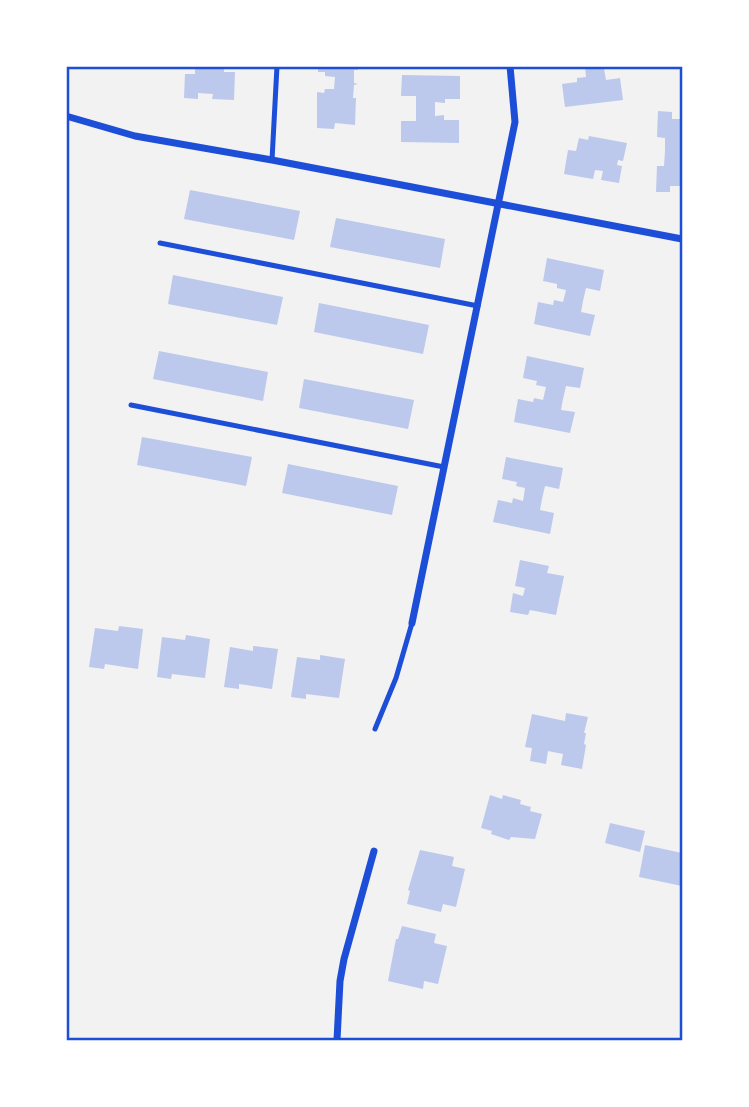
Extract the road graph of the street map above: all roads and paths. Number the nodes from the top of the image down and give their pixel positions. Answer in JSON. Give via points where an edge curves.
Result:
{"nodes":[{"id":1,"x":277,"y":66,"type":"edge"},
{"id":2,"x":510,"y":66,"type":"edge"},
{"id":3,"x":66,"y":116,"type":"edge"},
{"id":4,"x":272,"y":160,"type":"junction"},
{"id":5,"x":498,"y":203,"type":"junction"},
{"id":6,"x":682,"y":239,"type":"edge"},
{"id":7,"x":160,"y":243,"type":"dead end"},
{"id":8,"x":478,"y":306,"type":"junction"},
{"id":9,"x":131,"y":405,"type":"dead end"},
{"id":10,"x":444,"y":467,"type":"junction"},
{"id":11,"x":412,"y":623,"type":"joint"},
{"id":12,"x":375,"y":729,"type":"dead end"},
{"id":13,"x":374,"y":851,"type":"dead end"},
{"id":14,"x":337,"y":1041,"type":"edge"}],
"edges":[{"from":1,"to":4,"type":"lane"},
{"from":2,"to":5,"type":"street","via":[[515,121]]},
{"from":3,"to":4,"type":"street","via":[[135,136]]},
{"from":4,"to":5,"type":"street"},
{"from":5,"to":6,"type":"street"},
{"from":5,"to":8,"type":"street"},
{"from":7,"to":8,"type":"lane"},
{"from":8,"to":10,"type":"street"},
{"from":9,"to":10,"type":"lane"},
{"from":10,"to":11,"type":"street"},
{"from":11,"to":12,"type":"lane"},
{"from":13,"to":14,"type":"street","via":[[344,959]]}]}
